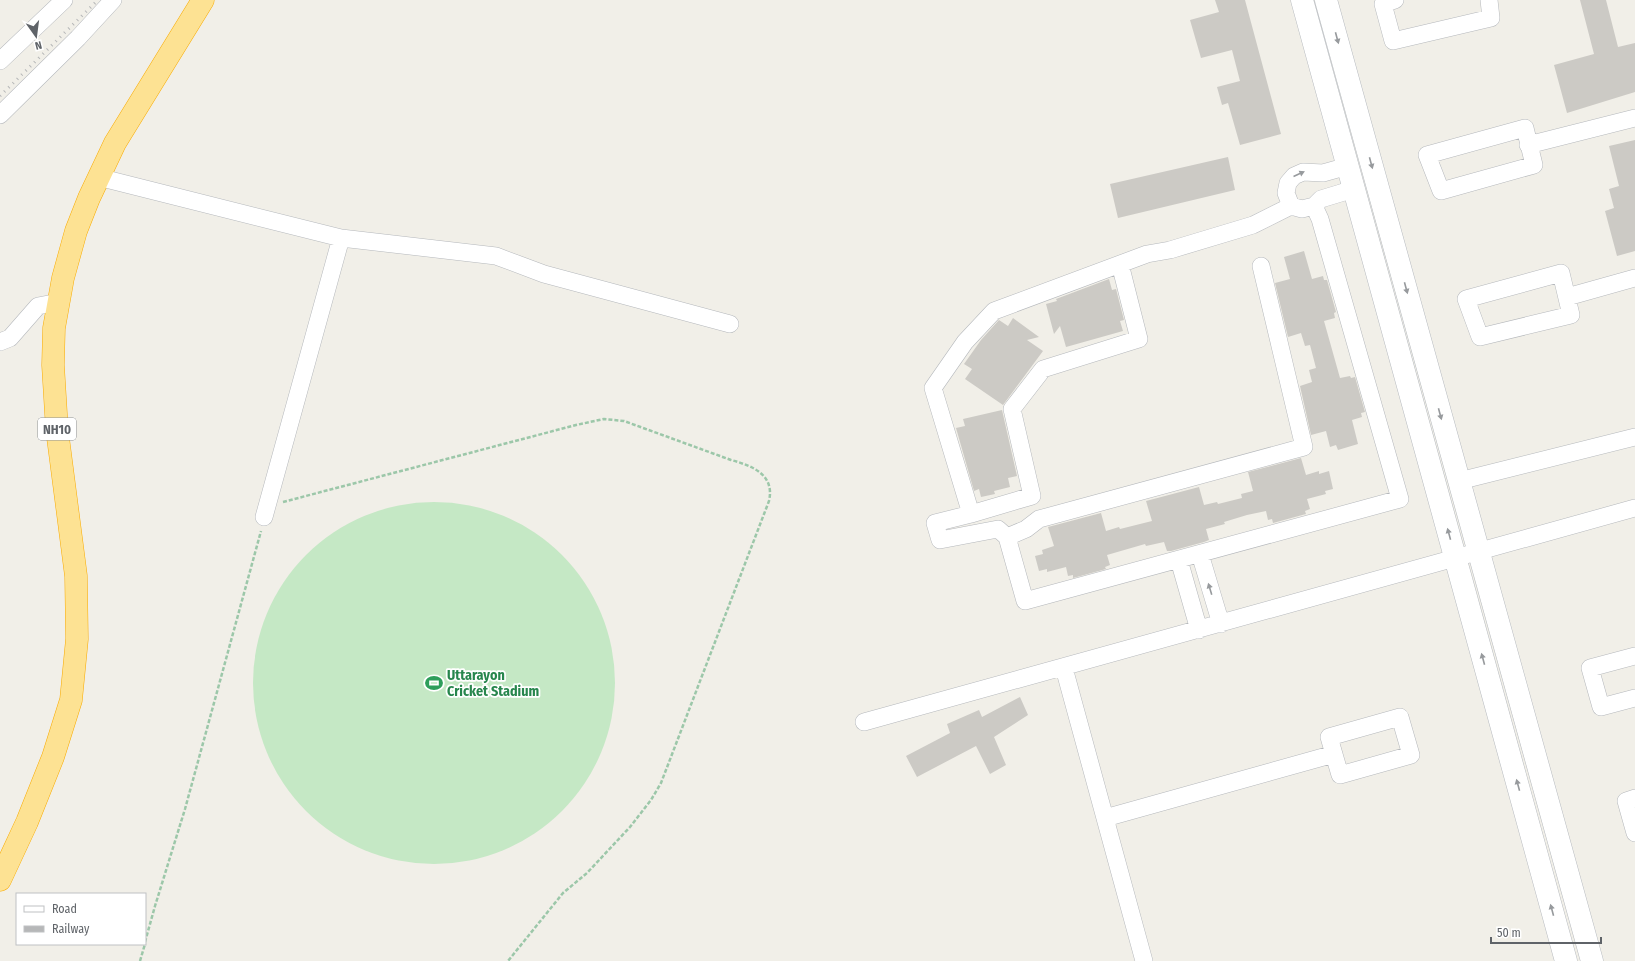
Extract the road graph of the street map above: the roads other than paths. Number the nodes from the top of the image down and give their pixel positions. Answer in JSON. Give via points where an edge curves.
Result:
{"nodes":[{"id":1,"x":64,"y":0,"type":"edge"},
{"id":2,"x":113,"y":0,"type":"edge"},
{"id":3,"x":203,"y":0,"type":"edge"},
{"id":4,"x":1302,"y":0,"type":"edge"},
{"id":5,"x":1326,"y":0,"type":"edge"},
{"id":6,"x":1395,"y":0,"type":"edge"},
{"id":7,"x":1489,"y":0,"type":"edge"},
{"id":8,"x":0,"y":61,"type":"edge"},
{"id":9,"x":0,"y":115,"type":"edge"},
{"id":10,"x":1635,"y":118,"type":"edge"},
{"id":11,"x":1528,"y":146,"type":"junction"},
{"id":12,"x":1348,"y":166,"type":"junction"},
{"id":13,"x":98,"y":177,"type":"junction"},
{"id":14,"x":1354,"y":189,"type":"junction"},
{"id":15,"x":1292,"y":206,"type":"junction"},
{"id":16,"x":1314,"y":206,"type":"junction"},
{"id":17,"x":341,"y":238,"type":"junction"},
{"id":18,"x":1120,"y":264,"type":"junction"},
{"id":19,"x":1261,"y":266,"type":"dead end"},
{"id":20,"x":1635,"y":278,"type":"edge"},
{"id":21,"x":1567,"y":296,"type":"junction"},
{"id":22,"x":59,"y":302,"type":"junction"},
{"id":23,"x":730,"y":324,"type":"dead end"},
{"id":24,"x":0,"y":342,"type":"edge"},
{"id":25,"x":1635,"y":437,"type":"edge"},
{"id":26,"x":1459,"y":481,"type":"junction"},
{"id":27,"x":1635,"y":508,"type":"edge"},
{"id":28,"x":971,"y":514,"type":"junction"},
{"id":29,"x":264,"y":517,"type":"road end"},
{"id":30,"x":1007,"y":537,"type":"junction"},
{"id":31,"x":1479,"y":552,"type":"junction"},
{"id":32,"x":1200,"y":554,"type":"junction"},
{"id":33,"x":1456,"y":558,"type":"junction"},
{"id":34,"x":1179,"y":560,"type":"junction"},
{"id":35,"x":1221,"y":624,"type":"junction"},
{"id":36,"x":1199,"y":630,"type":"junction"},
{"id":37,"x":1635,"y":656,"type":"edge"},
{"id":38,"x":1064,"y":668,"type":"junction"},
{"id":39,"x":1635,"y":698,"type":"edge"},
{"id":40,"x":864,"y":722,"type":"dead end"},
{"id":41,"x":1334,"y":754,"type":"junction"},
{"id":42,"x":1635,"y":798,"type":"edge"},
{"id":43,"x":1105,"y":818,"type":"junction"},
{"id":44,"x":1635,"y":833,"type":"edge"},
{"id":45,"x":0,"y":880,"type":"edge"},
{"id":46,"x":1144,"y":961,"type":"edge"},
{"id":47,"x":1566,"y":961,"type":"edge"},
{"id":48,"x":1592,"y":961,"type":"edge"}],
"edges":[{"from":1,"to":8,"type":"street"},
{"from":2,"to":9,"type":"street"},
{"from":3,"to":13,"type":"highway","number":"NH10","via":[[115,143]]},
{"from":4,"to":12,"type":"street"},
{"from":5,"to":26,"type":"street","one_way":true},
{"from":6,"to":7,"type":"street","via":[[1383,4],[1393,41],[1491,18]]},
{"from":10,"to":11,"type":"street"},
{"from":11,"to":11,"type":"street","via":[[1525,128],[1427,155],[1441,191],[1534,165]]},
{"from":12,"to":14,"type":"street"},
{"from":15,"to":12,"type":"street","one_way":true,"via":[[1286,193],[1288,183],[1294,176],[1303,172],[1323,173]]},
{"from":13,"to":17,"type":"street"},
{"from":13,"to":22,"type":"highway","number":"NH10","via":[[76,231]]},
{"from":14,"to":16,"type":"street","via":[[1321,199]]},
{"from":33,"to":14,"type":"street","one_way":true},
{"from":15,"to":16,"type":"street","via":[[1302,209]]},
{"from":15,"to":18,"type":"street","via":[[1253,225]]},
{"from":16,"to":32,"type":"street","via":[[1320,219],[1400,499]]},
{"from":17,"to":23,"type":"street","via":[[496,256],[544,274]]},
{"from":17,"to":29,"type":"street"},
{"from":18,"to":28,"type":"street","via":[[994,311],[965,342],[933,388]]},
{"from":18,"to":28,"type":"street","via":[[1139,339],[1044,369],[1012,409],[1032,496]]},
{"from":19,"to":30,"type":"street","via":[[1304,447],[1039,519],[1026,529]]},
{"from":20,"to":21,"type":"street"},
{"from":21,"to":21,"type":"street","via":[[1561,273],[1466,299],[1480,337],[1571,315]]},
{"from":22,"to":24,"type":"street","via":[[38,306],[10,338]]},
{"from":22,"to":45,"type":"highway","number":"NH10","via":[[54,328],[53,365],[57,430],[76,576],[75,662],[71,700],[53,757]]},
{"from":25,"to":26,"type":"street"},
{"from":26,"to":31,"type":"street"},
{"from":27,"to":31,"type":"street"},
{"from":28,"to":30,"type":"street","via":[[935,523],[940,540],[998,529]]},
{"from":30,"to":34,"type":"street","via":[[1025,601]]},
{"from":31,"to":33,"type":"street"},
{"from":31,"to":48,"type":"street"},
{"from":32,"to":34,"type":"street"},
{"from":35,"to":32,"type":"street","one_way":true},
{"from":33,"to":35,"type":"street"},
{"from":47,"to":33,"type":"street","one_way":true},
{"from":34,"to":36,"type":"street"},
{"from":35,"to":36,"type":"street"},
{"from":36,"to":38,"type":"street"},
{"from":37,"to":39,"type":"street","via":[[1590,668],[1600,707]]},
{"from":38,"to":40,"type":"street"},
{"from":38,"to":43,"type":"street"},
{"from":41,"to":41,"type":"street","via":[[1340,776],[1411,756],[1400,717],[1329,737]]},
{"from":41,"to":43,"type":"street"},
{"from":42,"to":44,"type":"street","via":[[1626,801]]},
{"from":43,"to":46,"type":"street"}]}
